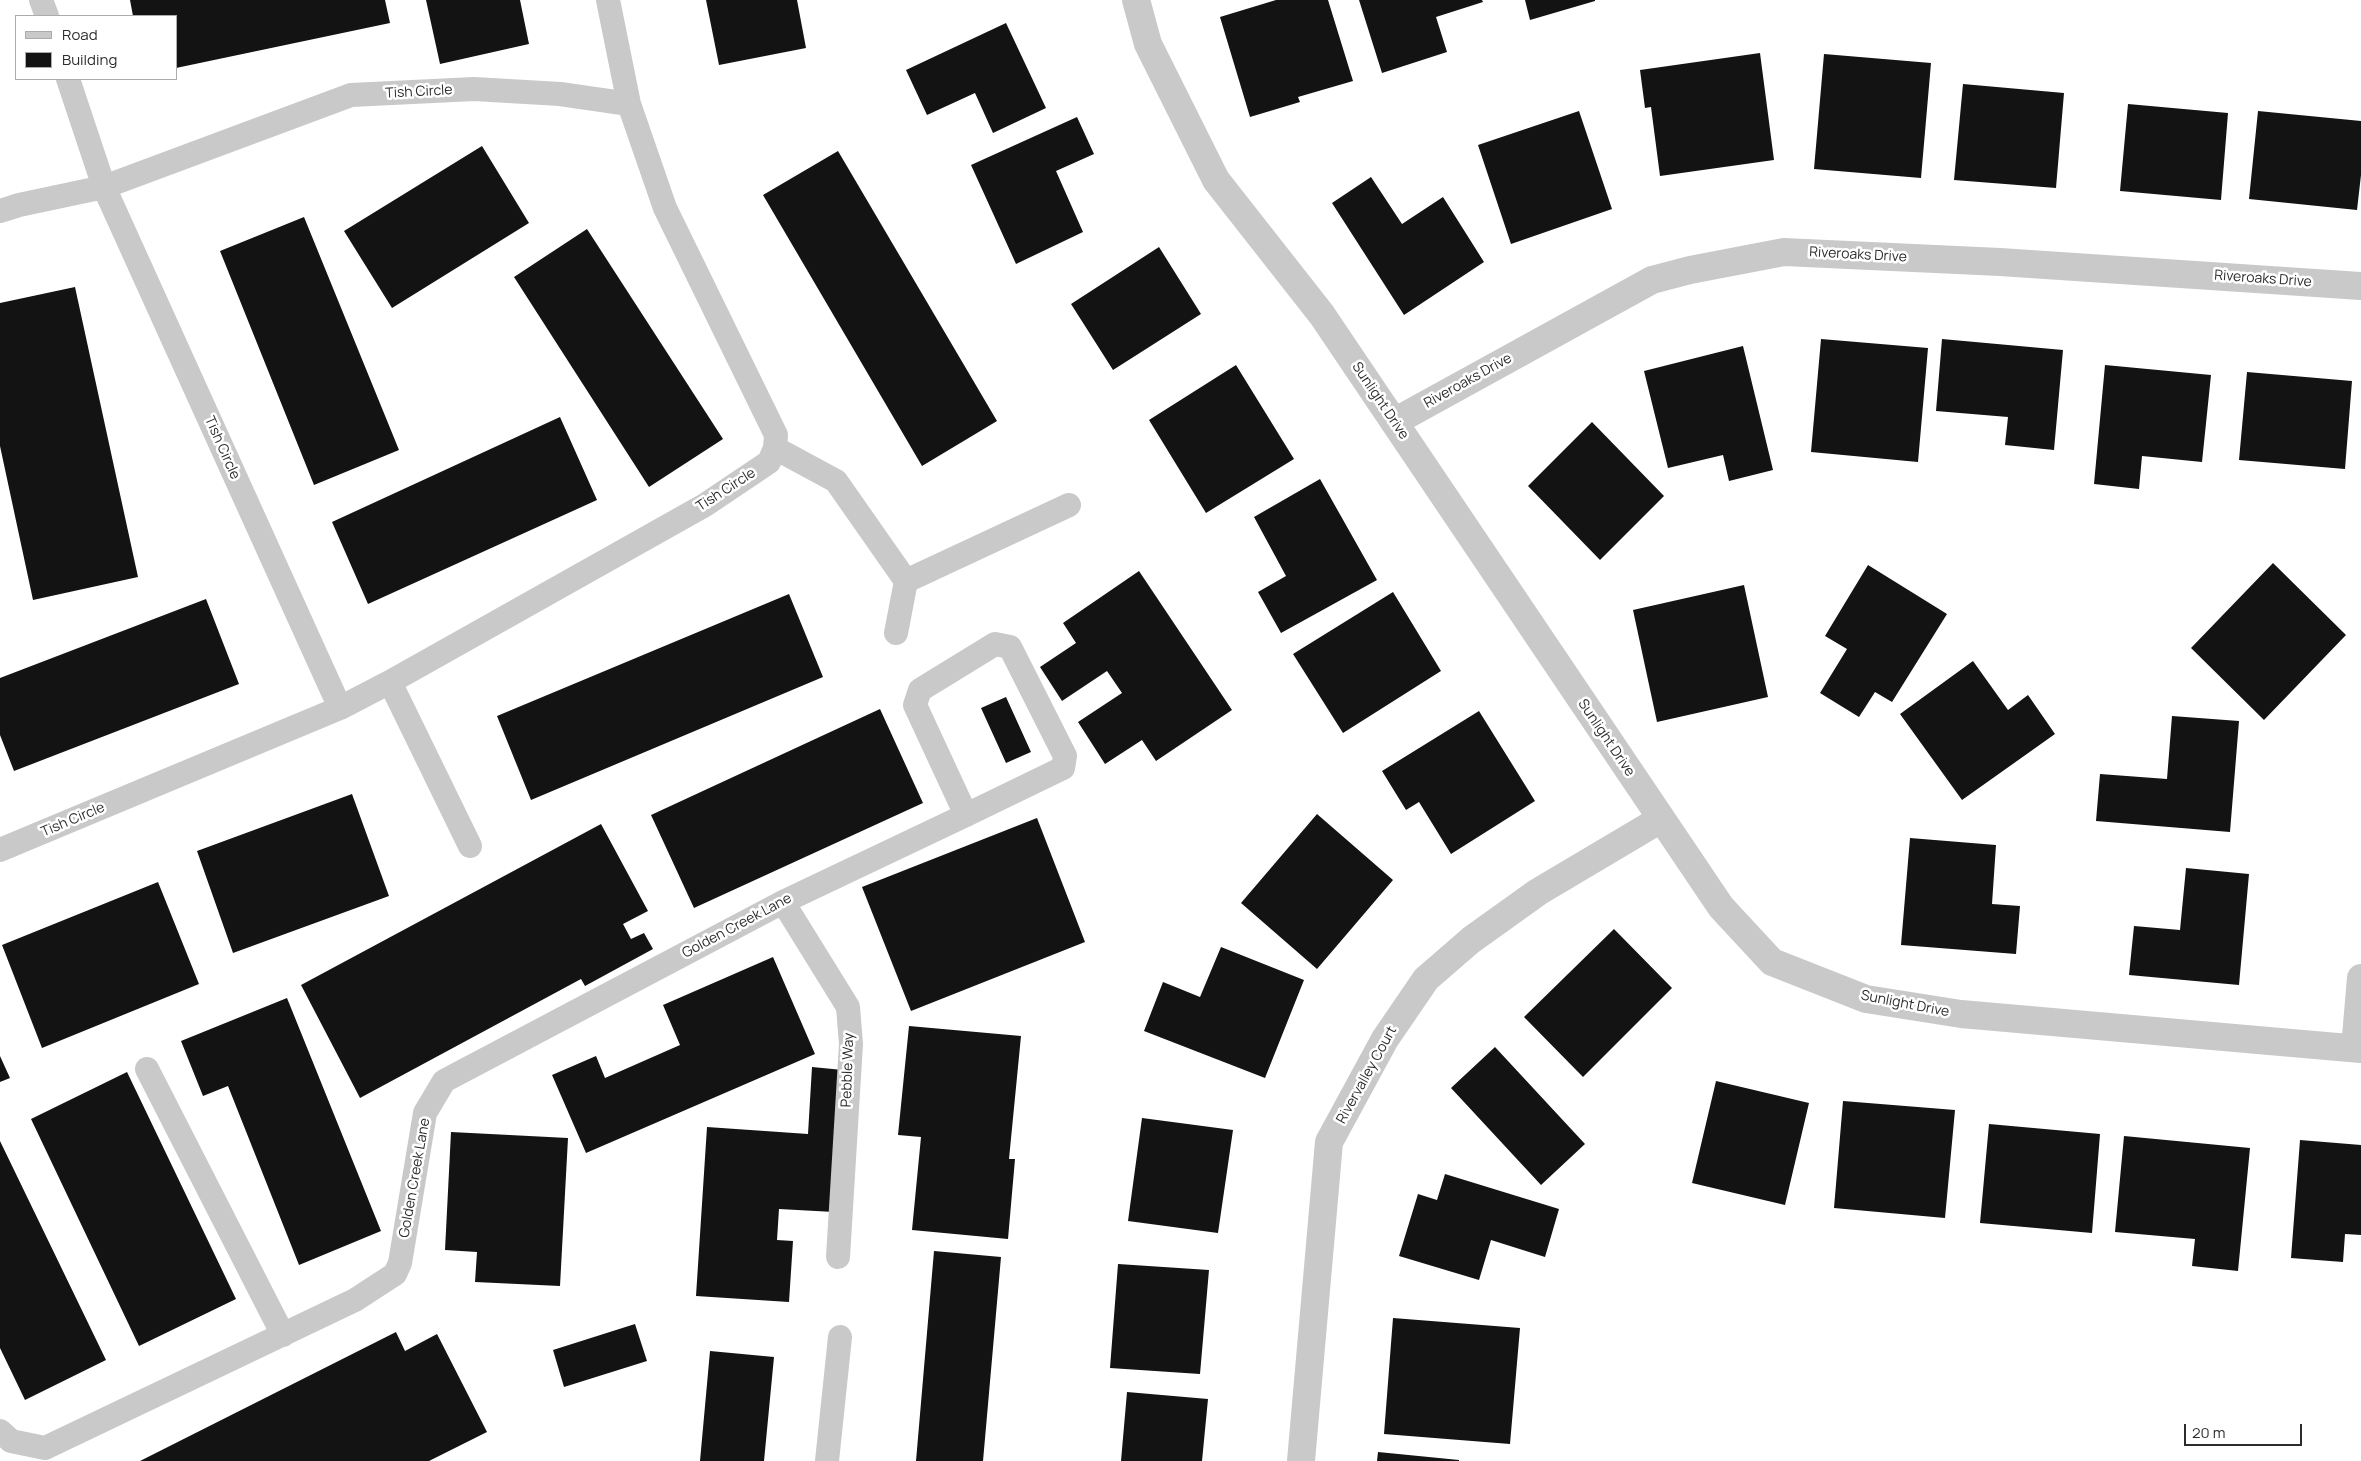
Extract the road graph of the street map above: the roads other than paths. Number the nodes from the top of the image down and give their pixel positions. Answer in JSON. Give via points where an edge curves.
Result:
{"nodes":[{"id":1,"x":41,"y":0,"type":"edge"},
{"id":2,"x":608,"y":0,"type":"edge"},
{"id":3,"x":1136,"y":0,"type":"edge"},
{"id":4,"x":47,"y":15,"type":"edge"},
{"id":5,"x":68,"y":80,"type":"edge"},
{"id":6,"x":629,"y":104,"type":"junction"},
{"id":7,"x":104,"y":187,"type":"junction"},
{"id":8,"x":0,"y":211,"type":"edge"},
{"id":9,"x":2361,"y":286,"type":"edge"},
{"id":10,"x":1394,"y":422,"type":"junction"},
{"id":11,"x":775,"y":448,"type":"junction"},
{"id":12,"x":1069,"y":505,"type":"dead end"},
{"id":13,"x":906,"y":581,"type":"junction"},
{"id":14,"x":896,"y":633,"type":"dead end"},
{"id":15,"x":390,"y":682,"type":"junction"},
{"id":16,"x":340,"y":708,"type":"junction"},
{"id":17,"x":966,"y":815,"type":"junction"},
{"id":18,"x":1661,"y":820,"type":"junction"},
{"id":19,"x":470,"y":846,"type":"dead end"},
{"id":20,"x":0,"y":850,"type":"edge"},
{"id":21,"x":783,"y":902,"type":"junction"},
{"id":22,"x":2361,"y":978,"type":"edge"},
{"id":23,"x":2358,"y":1049,"type":"edge"},
{"id":24,"x":147,"y":1069,"type":"dead end"},
{"id":25,"x":838,"y":1257,"type":"dead end"},
{"id":26,"x":283,"y":1334,"type":"junction"},
{"id":27,"x":840,"y":1337,"type":"dead end"},
{"id":28,"x":0,"y":1431,"type":"edge"},
{"id":29,"x":827,"y":1461,"type":"edge"},
{"id":30,"x":1302,"y":1461,"type":"edge"}],
"edges":[{"from":1,"to":4,"type":"lane"},
{"from":2,"to":6,"type":"lane"},
{"from":3,"to":10,"type":"street","name":"Sunlight Drive","via":[[1148,44],[1216,180],[1322,315]]},
{"from":5,"to":7,"type":"lane","name":"Tish Circle"},
{"from":6,"to":7,"type":"lane","name":"Tish Circle","via":[[560,94],[474,89],[351,95]]},
{"from":6,"to":11,"type":"lane","via":[[665,208],[776,435]]},
{"from":7,"to":8,"type":"lane","name":"Tish Circle"},
{"from":7,"to":16,"type":"lane","name":"Tish Circle"},
{"from":9,"to":10,"type":"street","name":"Riveroaks Drive","via":[[2000,262],[1784,252],[1652,280]]},
{"from":10,"to":18,"type":"street","name":"Sunlight Drive"},
{"from":11,"to":13,"type":"lane","via":[[836,481]]},
{"from":11,"to":15,"type":"lane","name":"Tish Circle","via":[[769,462],[705,505]]},
{"from":12,"to":13,"type":"lane"},
{"from":13,"to":14,"type":"lane"},
{"from":15,"to":16,"type":"lane","name":"Tish Circle"},
{"from":15,"to":19,"type":"lane"},
{"from":16,"to":20,"type":"lane","name":"Tish Circle"},
{"from":17,"to":17,"type":"lane","name":"Golden Creek Lane","via":[[1063,768],[1065,756],[1010,647],[995,644],[920,690],[915,705]]},
{"from":17,"to":21,"type":"lane","name":"Golden Creek Lane"},
{"from":18,"to":23,"type":"street","name":"Sunlight Drive","via":[[1721,907],[1772,962],[1866,999],[1961,1014]]},
{"from":18,"to":30,"type":"street","name":"Rivervalley Court","via":[[1538,892],[1471,940],[1426,979],[1385,1040],[1329,1142]]},
{"from":21,"to":25,"type":"lane","name":"Pebble Way","via":[[848,1007],[851,1044]]},
{"from":21,"to":26,"type":"lane","name":"Golden Creek Lane","via":[[444,1081],[425,1113],[400,1263],[395,1274],[354,1300]]},
{"from":22,"to":23,"type":"street"},
{"from":24,"to":26,"type":"lane"},
{"from":26,"to":28,"type":"lane","name":"Golden Creek Lane","via":[[45,1448],[11,1441]]},
{"from":27,"to":29,"type":"lane"}]}
